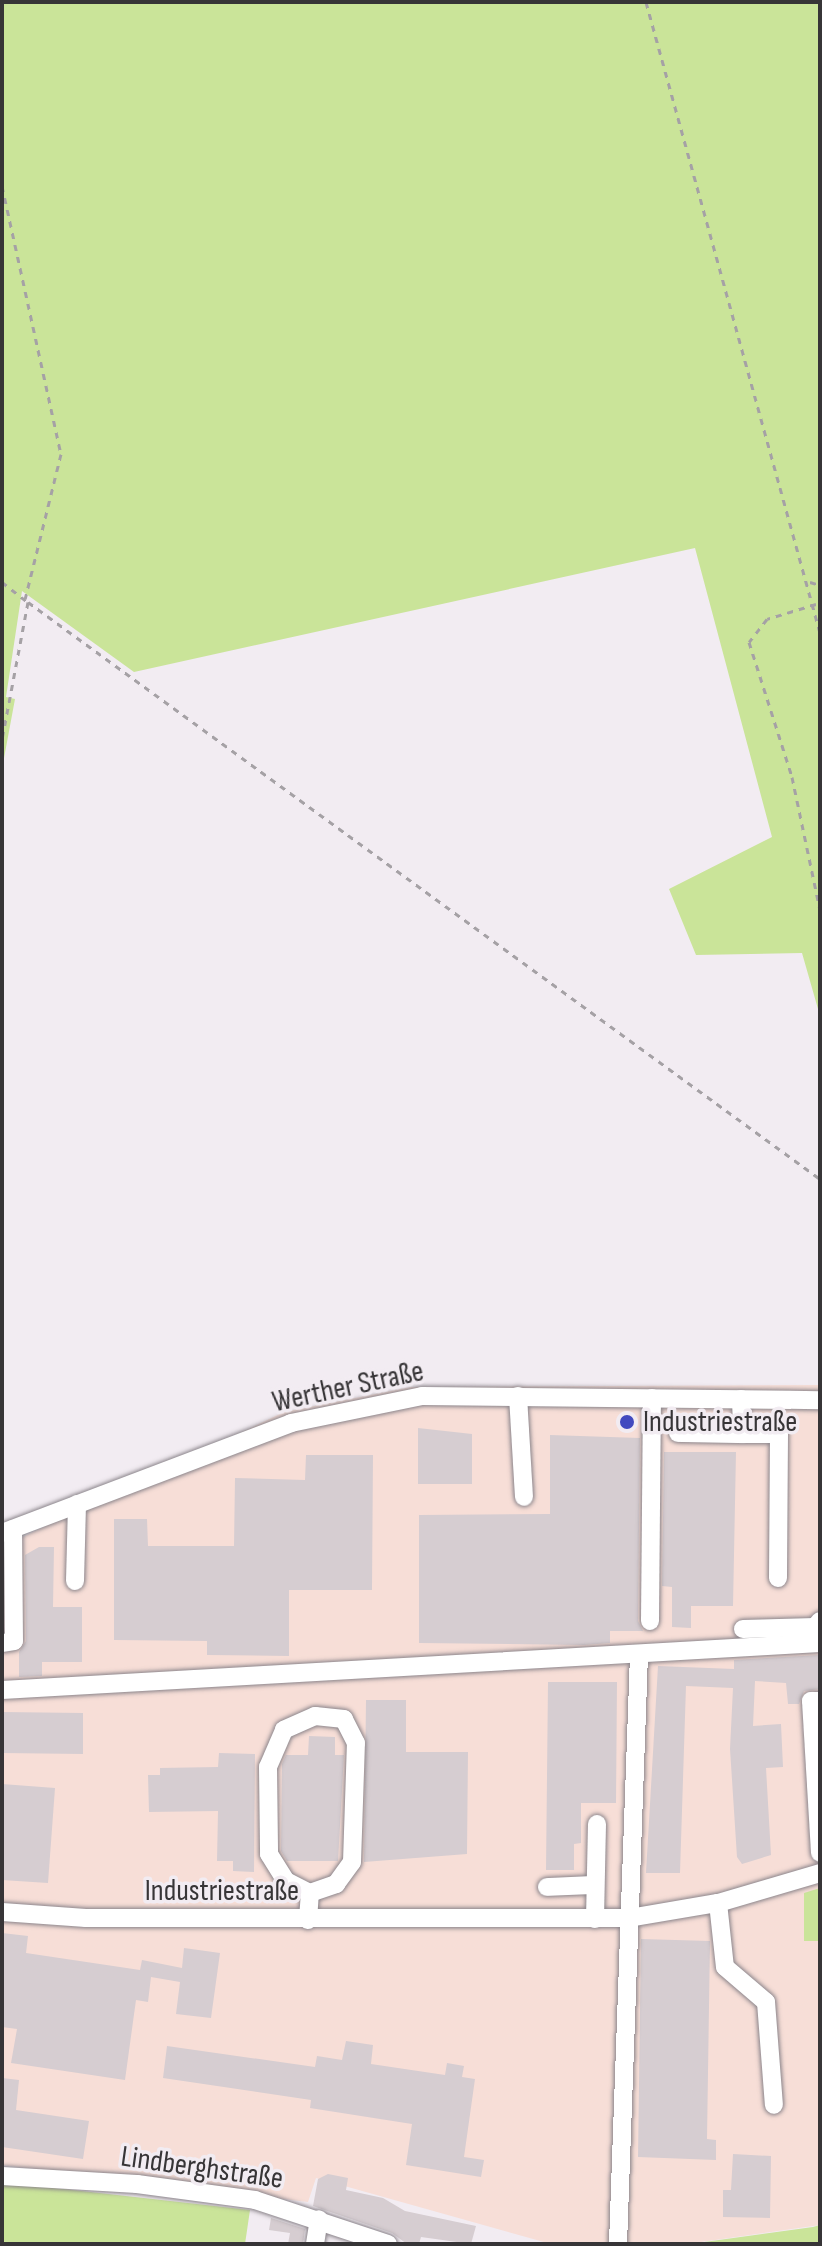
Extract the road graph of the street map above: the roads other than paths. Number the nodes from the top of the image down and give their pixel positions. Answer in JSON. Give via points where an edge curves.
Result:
{"nodes":[{"id":1,"x":518,"y":1396,"type":"junction"},
{"id":2,"x":652,"y":1398,"type":"junction"},
{"id":3,"x":741,"y":1399,"type":"junction"},
{"id":4,"x":820,"y":1400,"type":"edge"},
{"id":5,"x":678,"y":1433,"type":"dead end"},
{"id":6,"x":742,"y":1434,"type":"junction"},
{"id":7,"x":524,"y":1497,"type":"dead end"},
{"id":8,"x":77,"y":1504,"type":"junction"},
{"id":9,"x":8,"y":1531,"type":"edge"},
{"id":10,"x":778,"y":1578,"type":"dead end"},
{"id":11,"x":75,"y":1581,"type":"dead end"},
{"id":12,"x":650,"y":1621,"type":"dead end"},
{"id":13,"x":820,"y":1621,"type":"edge"},
{"id":14,"x":743,"y":1629,"type":"dead end"},
{"id":15,"x":3,"y":1643,"type":"edge"},
{"id":16,"x":820,"y":1643,"type":"edge"},
{"id":17,"x":639,"y":1654,"type":"junction"},
{"id":18,"x":2,"y":1690,"type":"edge"},
{"id":19,"x":820,"y":1701,"type":"edge"},
{"id":20,"x":597,"y":1824,"type":"dead end"},
{"id":21,"x":819,"y":1825,"type":"edge"},
{"id":22,"x":820,"y":1853,"type":"edge"},
{"id":23,"x":820,"y":1873,"type":"edge"},
{"id":24,"x":595,"y":1885,"type":"junction"},
{"id":25,"x":547,"y":1887,"type":"dead end"},
{"id":26,"x":310,"y":1893,"type":"junction"},
{"id":27,"x":718,"y":1903,"type":"junction"},
{"id":28,"x":2,"y":1912,"type":"edge"},
{"id":29,"x":629,"y":1918,"type":"junction"},
{"id":30,"x":595,"y":1919,"type":"junction"},
{"id":31,"x":308,"y":1920,"type":"junction"},
{"id":32,"x":774,"y":2105,"type":"dead end"},
{"id":33,"x":2,"y":2176,"type":"edge"},
{"id":34,"x":319,"y":2219,"type":"junction"},
{"id":35,"x":361,"y":2239,"type":"edge"},
{"id":36,"x":315,"y":2244,"type":"edge"},
{"id":37,"x":388,"y":2244,"type":"edge"},
{"id":38,"x":618,"y":2244,"type":"edge"}],
"edges":[{"from":1,"to":2,"type":"street","name":"Werther Straße"},
{"from":1,"to":7,"type":"street"},
{"from":1,"to":8,"type":"street","name":"Werther Straße","via":[[422,1396],[291,1423]]},
{"from":2,"to":3,"type":"street","name":"Werther Straße"},
{"from":2,"to":12,"type":"street"},
{"from":3,"to":4,"type":"street","name":"Werther Straße"},
{"from":3,"to":6,"type":"street"},
{"from":5,"to":6,"type":"street"},
{"from":6,"to":10,"type":"street","via":[[779,1434]]},
{"from":8,"to":9,"type":"street","name":"Werther Straße"},
{"from":8,"to":11,"type":"street"},
{"from":9,"to":15,"type":"street","via":[[14,1641]]},
{"from":13,"to":14,"type":"street","via":[[815,1627]]},
{"from":16,"to":17,"type":"street"},
{"from":17,"to":18,"type":"street"},
{"from":17,"to":29,"type":"street"},
{"from":19,"to":21,"type":"street","via":[[811,1701]]},
{"from":20,"to":24,"type":"street"},
{"from":21,"to":22,"type":"street"},
{"from":23,"to":27,"type":"street","name":"Industriestraße"},
{"from":24,"to":25,"type":"street"},
{"from":24,"to":30,"type":"street"},
{"from":26,"to":26,"type":"street","via":[[336,1884],[352,1862],[356,1743],[344,1719],[315,1716],[284,1730],[268,1767],[269,1854],[286,1881]]},
{"from":26,"to":31,"type":"street"},
{"from":27,"to":29,"type":"street","name":"Industriestraße"},
{"from":27,"to":32,"type":"street","via":[[725,1967],[766,2002]]},
{"from":28,"to":31,"type":"street","name":"Industriestraße"},
{"from":29,"to":30,"type":"street","name":"Industriestraße"},
{"from":29,"to":38,"type":"street"},
{"from":30,"to":31,"type":"street","name":"Industriestraße"},
{"from":33,"to":34,"type":"street","name":"Lindberghstraße","via":[[137,2184],[255,2200]]},
{"from":34,"to":35,"type":"street","name":"Lindberghstraße"},
{"from":34,"to":36,"type":"street"},
{"from":35,"to":37,"type":"street","name":"Lindberghstraße"}]}
